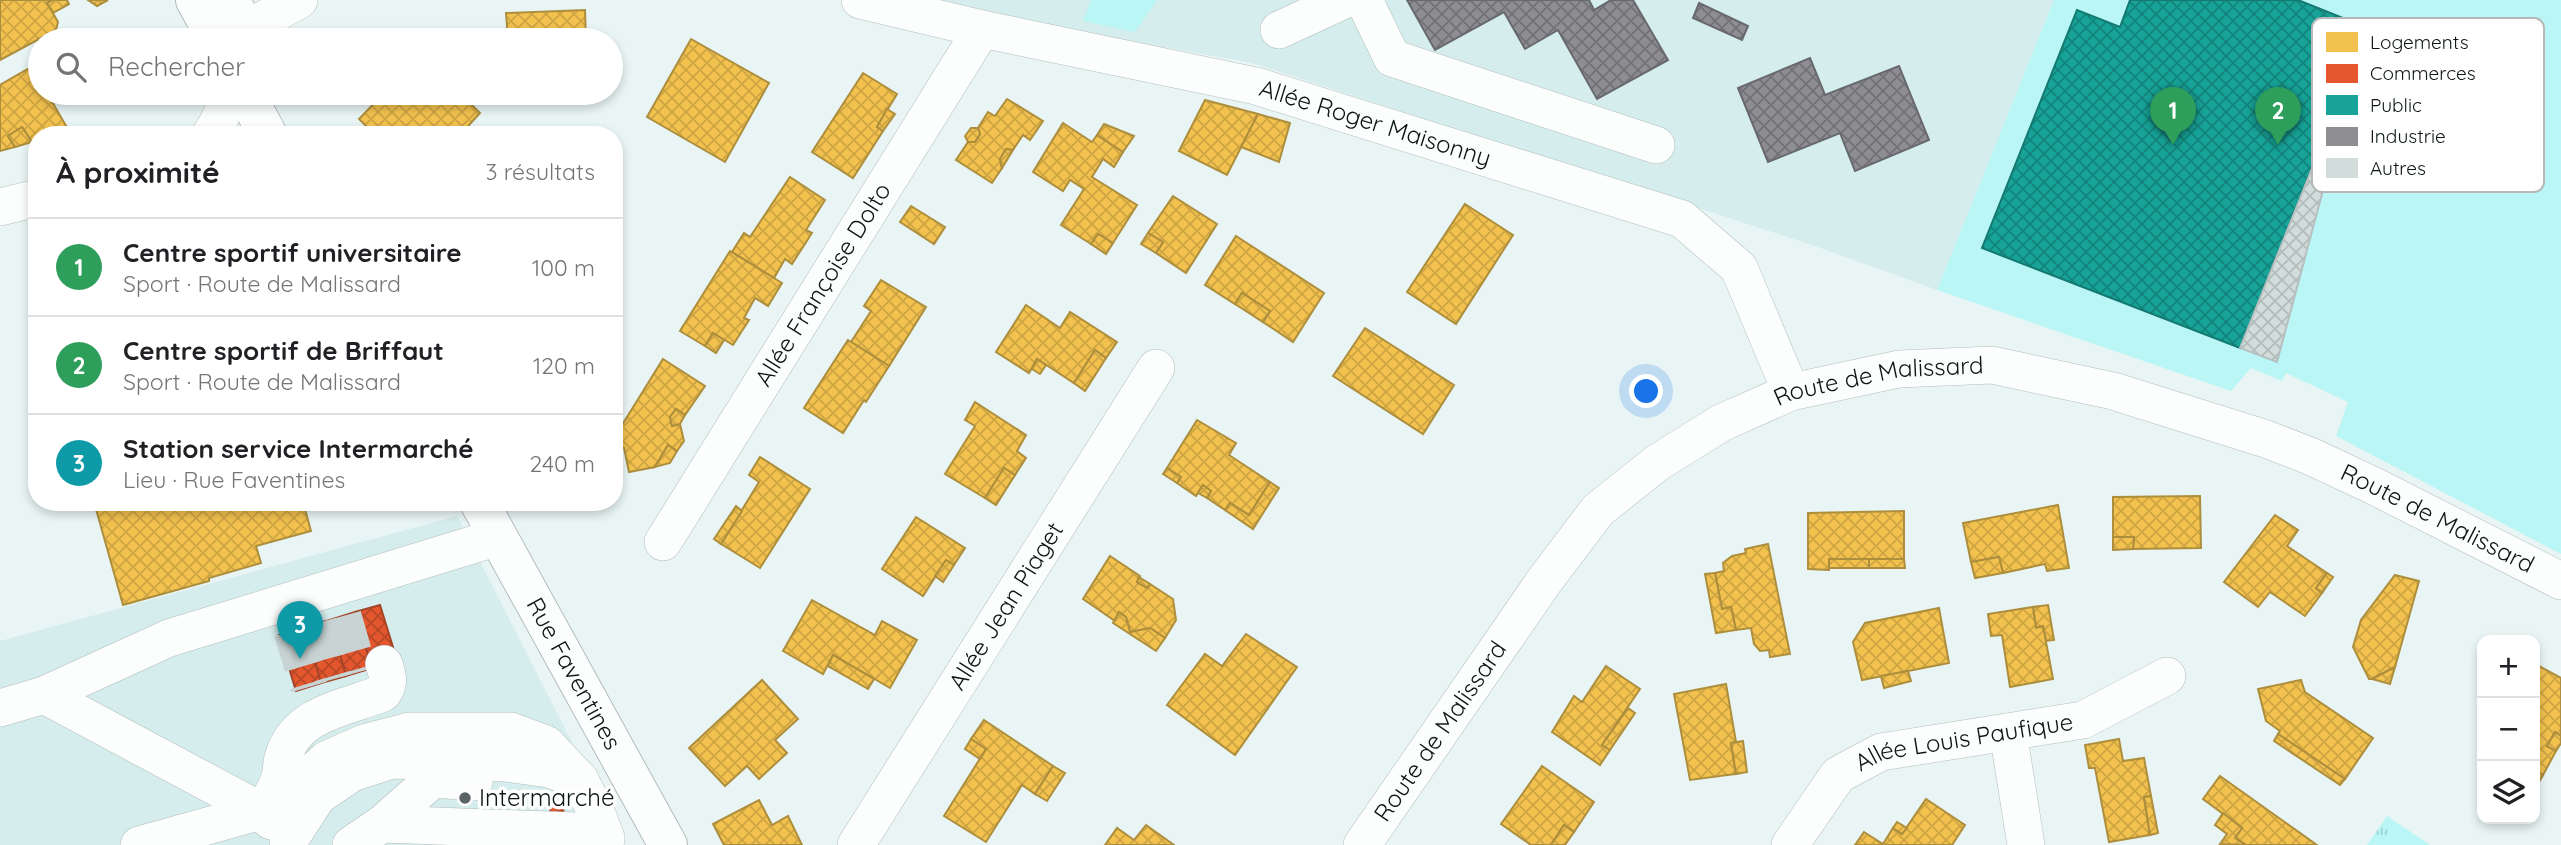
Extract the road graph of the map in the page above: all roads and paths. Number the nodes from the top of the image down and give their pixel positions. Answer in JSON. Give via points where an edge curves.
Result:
{"nodes":[{"id":1,"x":195,"y":0,"type":"edge"},
{"id":2,"x":299,"y":0,"type":"edge"},
{"id":3,"x":860,"y":0,"type":"edge"},
{"id":4,"x":1344,"y":0,"type":"edge"},
{"id":5,"x":1364,"y":0,"type":"edge"},
{"id":6,"x":236,"y":28,"type":"edge"},
{"id":7,"x":982,"y":29,"type":"junction"},
{"id":8,"x":1279,"y":30,"type":"dead end"},
{"id":9,"x":226,"y":105,"type":"edge"},
{"id":10,"x":252,"y":105,"type":"edge"},
{"id":11,"x":280,"y":105,"type":"edge"},
{"id":12,"x":217,"y":126,"type":"edge"},
{"id":13,"x":263,"y":126,"type":"edge"},
{"id":14,"x":289,"y":126,"type":"edge"},
{"id":15,"x":1656,"y":145,"type":"dead end"},
{"id":16,"x":28,"y":200,"type":"edge"},
{"id":17,"x":0,"y":207,"type":"edge"},
{"id":18,"x":1156,"y":368,"type":"dead end"},
{"id":19,"x":1791,"y":392,"type":"junction"},
{"id":20,"x":484,"y":511,"type":"edge"},
{"id":21,"x":498,"y":537,"type":"junction"},
{"id":22,"x":663,"y":542,"type":"dead end"},
{"id":23,"x":2561,"y":582,"type":"edge"},
{"id":24,"x":2167,"y":676,"type":"dead end"},
{"id":25,"x":345,"y":689,"type":"dead end"},
{"id":26,"x":44,"y":695,"type":"junction"},
{"id":27,"x":0,"y":708,"type":"edge"},
{"id":28,"x":2008,"y":732,"type":"junction"},
{"id":29,"x":582,"y":785,"type":"junction"},
{"id":30,"x":279,"y":830,"type":"edge"},
{"id":31,"x":393,"y":835,"type":"edge"},
{"id":32,"x":533,"y":838,"type":"edge"},
{"id":33,"x":603,"y":839,"type":"edge"},
{"id":34,"x":139,"y":845,"type":"edge"},
{"id":35,"x":351,"y":845,"type":"edge"},
{"id":36,"x":668,"y":845,"type":"edge"},
{"id":37,"x":856,"y":845,"type":"edge"},
{"id":38,"x":1362,"y":845,"type":"edge"},
{"id":39,"x":1790,"y":845,"type":"edge"},
{"id":40,"x":2026,"y":845,"type":"edge"}],
"edges":[{"from":1,"to":6,"type":"main road"},
{"from":2,"to":6,"type":"street"},
{"from":3,"to":7,"type":"street","name":"Allée Roger Maisonny"},
{"from":4,"to":8,"type":"street"},
{"from":5,"to":15,"type":"street","via":[[1392,58]]},
{"from":7,"to":19,"type":"street","name":"Allée Roger Maisonny","via":[[1256,86],[1682,219],[1739,268]]},
{"from":7,"to":22,"type":"street","name":"Allée Françoise Dolto"},
{"from":9,"to":12,"type":"street"},
{"from":10,"to":13,"type":"main road"},
{"from":11,"to":14,"type":"main road"},
{"from":16,"to":17,"type":"street"},
{"from":18,"to":37,"type":"street","name":"Allée Jean Piaget"},
{"from":19,"to":23,"type":"street","name":"Route de Malissard","via":[[1899,369],[1992,365],[2113,391],[2310,456]]},
{"from":19,"to":38,"type":"street","name":"Route de Malissard","via":[[1710,430],[1657,463],[1598,510]]},
{"from":20,"to":21,"type":"main road","name":"Rue Faventines"},
{"from":21,"to":26,"type":"street","via":[[326,606],[169,638]]},
{"from":21,"to":36,"type":"main road","name":"Rue Faventines"},
{"from":24,"to":28,"type":"street","name":"Allée Louis Paufique","via":[[2082,720]]},
{"from":25,"to":30,"type":"street","via":[[289,744],[272,797]]},
{"from":26,"to":27,"type":"street"},
{"from":26,"to":30,"type":"street"},
{"from":28,"to":39,"type":"street","name":"Allée Louis Paufique","via":[[1881,752],[1839,775]]},
{"from":28,"to":40,"type":"street"},
{"from":29,"to":30,"type":"street","via":[[549,769],[505,763],[392,760],[352,774]]},
{"from":29,"to":31,"type":"street","via":[[433,779]]},
{"from":29,"to":33,"type":"street"},
{"from":30,"to":34,"type":"street"},
{"from":31,"to":32,"type":"street"},
{"from":31,"to":35,"type":"street"},
{"from":32,"to":33,"type":"street"}]}
